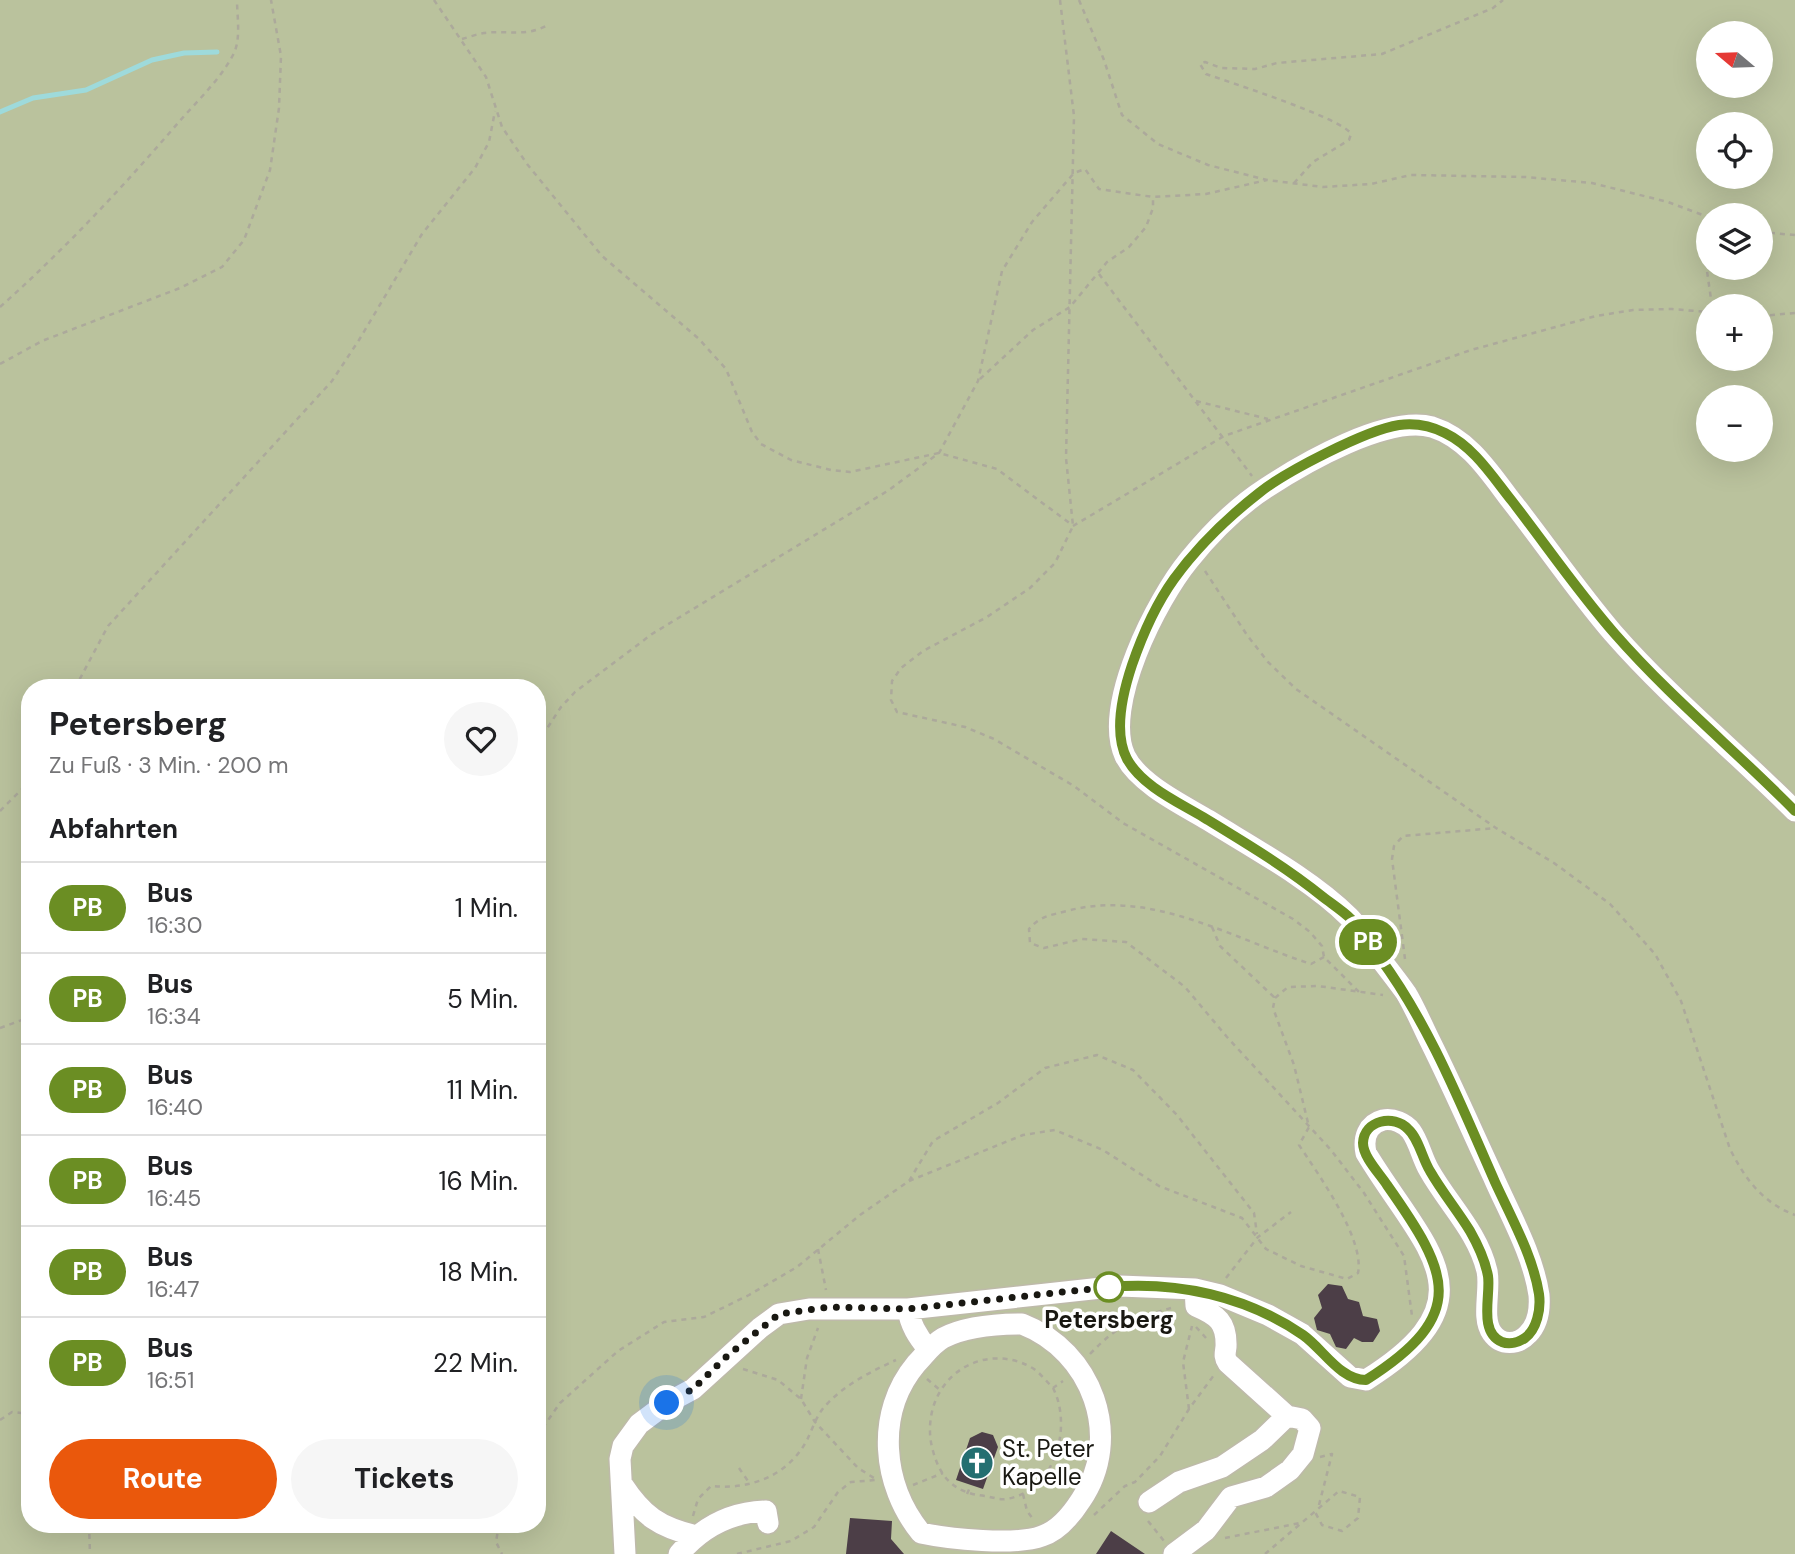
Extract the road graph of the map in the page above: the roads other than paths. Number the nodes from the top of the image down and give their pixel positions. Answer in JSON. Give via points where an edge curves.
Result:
{"nodes":[{"id":1,"x":1795,"y":811,"type":"edge"},
{"id":2,"x":1037,"y":1295,"type":"junction"},
{"id":3,"x":1194,"y":1306,"type":"junction"},
{"id":4,"x":908,"y":1309,"type":"junction"},
{"id":5,"x":1031,"y":1328,"type":"junction"},
{"id":6,"x":928,"y":1349,"type":"junction"},
{"id":7,"x":1287,"y":1416,"type":"junction"},
{"id":8,"x":622,"y":1484,"type":"junction"},
{"id":9,"x":1149,"y":1502,"type":"road end"},
{"id":10,"x":768,"y":1523,"type":"dead end"},
{"id":11,"x":693,"y":1535,"type":"junction"},
{"id":12,"x":1176,"y":1547,"type":"edge"},
{"id":13,"x":625,"y":1554,"type":"edge"},
{"id":14,"x":679,"y":1554,"type":"edge"}],
"edges":[{"from":1,"to":3,"type":"street","via":[[1619,639],[1480,460],[1451,435],[1415,424],[1394,426],[1326,454],[1263,489],[1194,554],[1153,614],[1127,683],[1121,738],[1125,756],[1137,772],[1169,796],[1297,877],[1350,918],[1406,994],[1441,1062],[1526,1253],[1539,1302],[1533,1329],[1526,1338],[1517,1343],[1494,1337],[1488,1326],[1487,1272],[1478,1245],[1429,1170],[1411,1132],[1393,1120],[1381,1120],[1366,1134],[1366,1153],[1427,1246],[1437,1270],[1437,1307],[1419,1339],[1366,1380],[1350,1377],[1302,1334],[1268,1315],[1220,1295]]},
{"from":2,"to":3,"type":"street","via":[[1120,1286]]},
{"from":2,"to":4,"type":"street"},
{"from":2,"to":5,"type":"street"},
{"from":3,"to":7,"type":"street","via":[[1216,1315],[1227,1333],[1225,1358]]},
{"from":4,"to":6,"type":"street","via":[[918,1337]]},
{"from":4,"to":8,"type":"street","via":[[827,1308],[779,1314],[693,1389],[645,1419],[629,1436],[620,1458]]},
{"from":5,"to":6,"type":"street","via":[[1006,1324],[967,1330]]},
{"from":5,"to":6,"type":"street","via":[[1060,1349],[1086,1380],[1098,1407],[1101,1432],[1098,1465],[1070,1515],[1044,1536],[1017,1542],[920,1533],[905,1511],[889,1466],[887,1442],[895,1402]]},
{"from":7,"to":9,"type":"street","via":[[1222,1467],[1179,1482]]},
{"from":7,"to":12,"type":"street","via":[[1302,1419],[1310,1428],[1303,1454],[1294,1465],[1266,1487],[1231,1497],[1206,1530]]},
{"from":8,"to":11,"type":"street","via":[[636,1506],[656,1522]]},
{"from":8,"to":13,"type":"street"},
{"from":10,"to":11,"type":"street","via":[[766,1511],[745,1511]]},
{"from":11,"to":14,"type":"street"}]}
